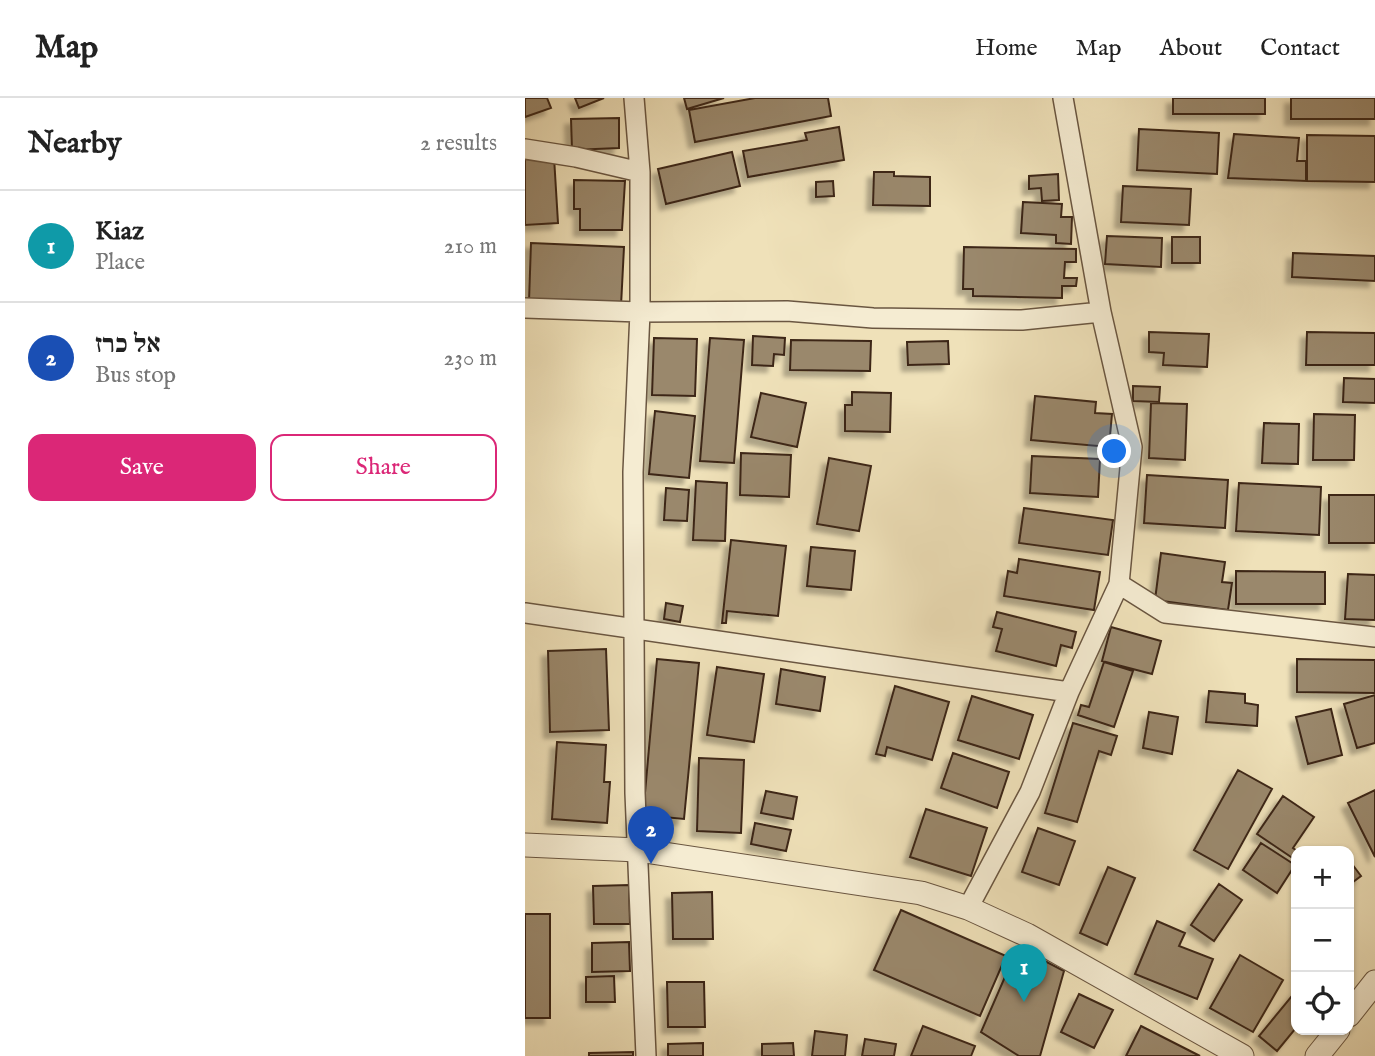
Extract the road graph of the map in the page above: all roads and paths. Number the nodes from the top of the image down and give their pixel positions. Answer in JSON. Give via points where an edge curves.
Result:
{"nodes":[{"id":1,"x":634,"y":98,"type":"edge"},
{"id":2,"x":1063,"y":98,"type":"edge"},
{"id":3,"x":525,"y":149,"type":"edge"},
{"id":4,"x":640,"y":172,"type":"junction"},
{"id":5,"x":525,"y":307,"type":"edge"},
{"id":6,"x":640,"y":312,"type":"junction"},
{"id":7,"x":1101,"y":312,"type":"junction"},
{"id":8,"x":1119,"y":584,"type":"junction"},
{"id":9,"x":525,"y":613,"type":"edge"},
{"id":10,"x":633,"y":630,"type":"junction"},
{"id":11,"x":1375,"y":637,"type":"edge"},
{"id":12,"x":1069,"y":692,"type":"junction"},
{"id":13,"x":525,"y":845,"type":"edge"},
{"id":14,"x":638,"y":849,"type":"junction"},
{"id":15,"x":968,"y":908,"type":"junction"},
{"id":16,"x":1375,"y":982,"type":"edge"},
{"id":17,"x":1354,"y":1009,"type":"edge"},
{"id":18,"x":1334,"y":1035,"type":"edge"},
{"id":19,"x":646,"y":1056,"type":"edge"},
{"id":20,"x":1242,"y":1056,"type":"edge"},
{"id":21,"x":1317,"y":1056,"type":"edge"}],
"edges":[{"from":1,"to":4,"type":"street"},
{"from":2,"to":7,"type":"street"},
{"from":3,"to":4,"type":"street"},
{"from":4,"to":6,"type":"street"},
{"from":5,"to":6,"type":"street"},
{"from":6,"to":7,"type":"street","via":[[787,311],[873,318],[1022,320]]},
{"from":6,"to":10,"type":"street"},
{"from":7,"to":8,"type":"street","via":[[1132,447]]},
{"from":8,"to":11,"type":"street","via":[[1165,613]]},
{"from":8,"to":12,"type":"street"},
{"from":9,"to":10,"type":"street"},
{"from":10,"to":12,"type":"street"},
{"from":10,"to":14,"type":"street"},
{"from":12,"to":15,"type":"street","via":[[1030,792]]},
{"from":13,"to":14,"type":"street"},
{"from":14,"to":15,"type":"street","via":[[922,893]]},
{"from":14,"to":19,"type":"street"},
{"from":15,"to":20,"type":"street","via":[[1027,935]]},
{"from":16,"to":17,"type":"street"},
{"from":18,"to":21,"type":"street"}]}
